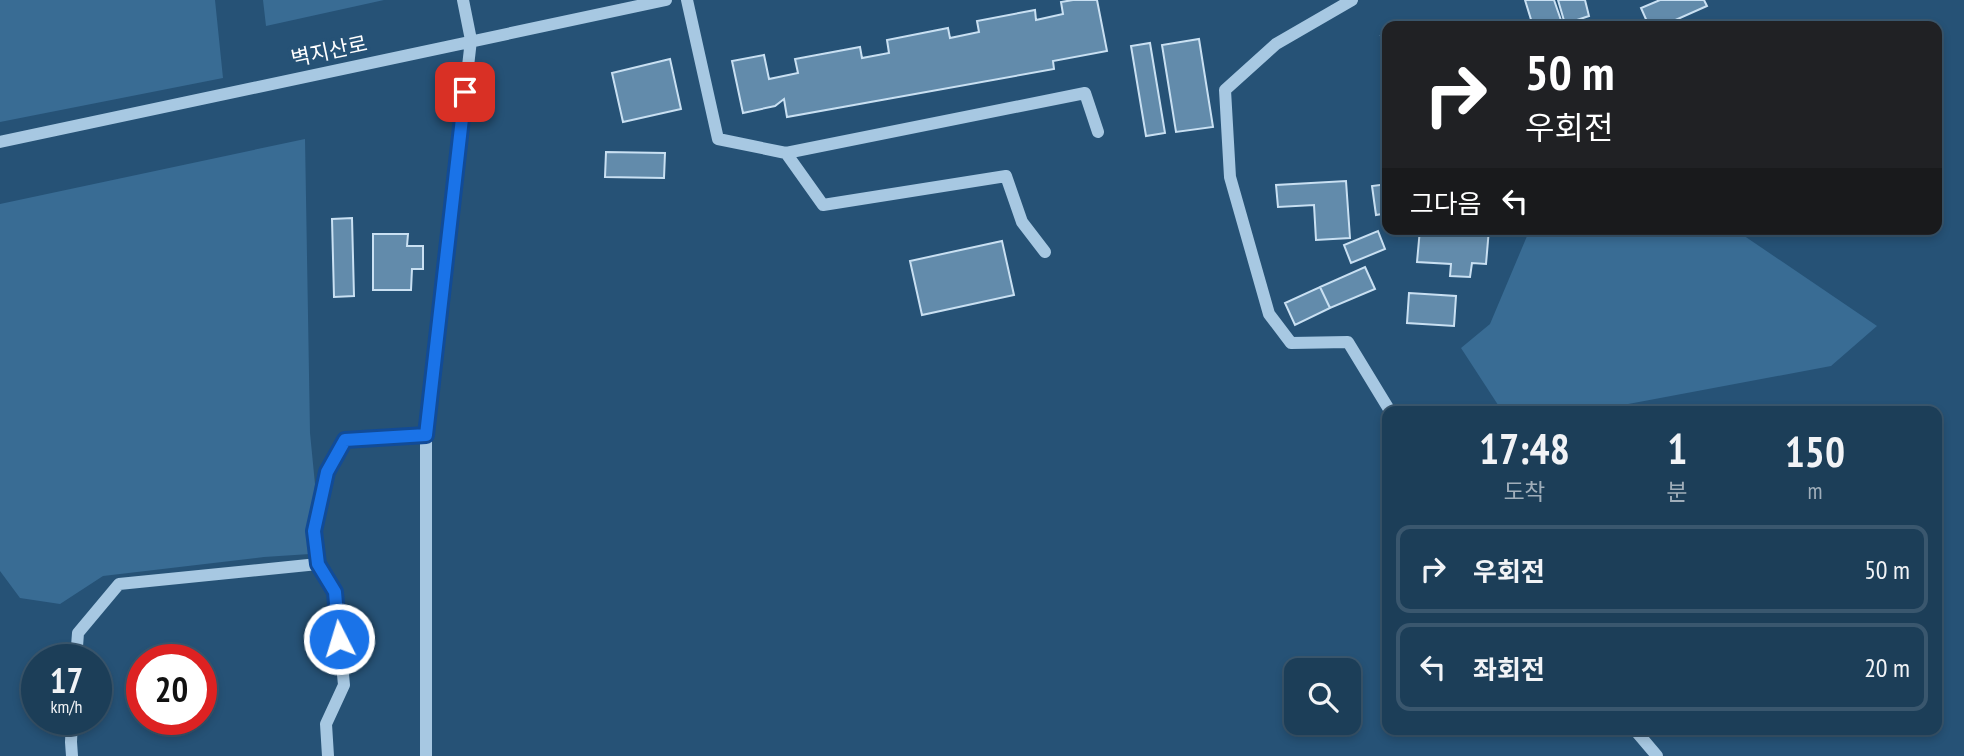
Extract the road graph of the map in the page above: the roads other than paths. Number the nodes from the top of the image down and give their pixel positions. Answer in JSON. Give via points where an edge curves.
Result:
{"nodes":[{"id":1,"x":463,"y":0,"type":"edge"},
{"id":2,"x":666,"y":0,"type":"edge"},
{"id":3,"x":687,"y":0,"type":"edge"},
{"id":4,"x":1352,"y":0,"type":"edge"},
{"id":5,"x":471,"y":40,"type":"junction"},
{"id":6,"x":1098,"y":132,"type":"dead end"},
{"id":7,"x":0,"y":142,"type":"edge"},
{"id":8,"x":786,"y":153,"type":"junction"},
{"id":9,"x":1045,"y":252,"type":"dead end"},
{"id":10,"x":1387,"y":406,"type":"edge"},
{"id":11,"x":426,"y":435,"type":"junction"},
{"id":12,"x":318,"y":564,"type":"junction"},
{"id":13,"x":77,"y":644,"type":"edge"},
{"id":14,"x":71,"y":735,"type":"edge"},
{"id":15,"x":1639,"y":735,"type":"edge"},
{"id":16,"x":72,"y":756,"type":"edge"},
{"id":17,"x":328,"y":756,"type":"edge"},
{"id":18,"x":426,"y":756,"type":"edge"},
{"id":19,"x":1657,"y":756,"type":"edge"}],
"edges":[{"from":1,"to":5,"type":"street"},
{"from":2,"to":5,"type":"street","name":"벽지산로"},
{"from":3,"to":8,"type":"street","via":[[718,139]]},
{"from":4,"to":10,"type":"street","via":[[1276,44],[1225,90],[1230,177],[1269,314],[1291,343],[1348,342]]},
{"from":5,"to":7,"type":"street","name":"벽지산로"},
{"from":5,"to":11,"type":"street"},
{"from":6,"to":8,"type":"street","via":[[1085,93]]},
{"from":8,"to":9,"type":"street","via":[[823,205],[1006,176],[1022,222]]},
{"from":11,"to":12,"type":"street","via":[[345,440],[327,472],[314,531]]},
{"from":11,"to":18,"type":"street"},
{"from":12,"to":13,"type":"street","via":[[119,584],[78,633]]},
{"from":12,"to":17,"type":"street","via":[[335,592],[344,685],[326,724]]},
{"from":14,"to":16,"type":"street"},
{"from":15,"to":19,"type":"street"}]}
